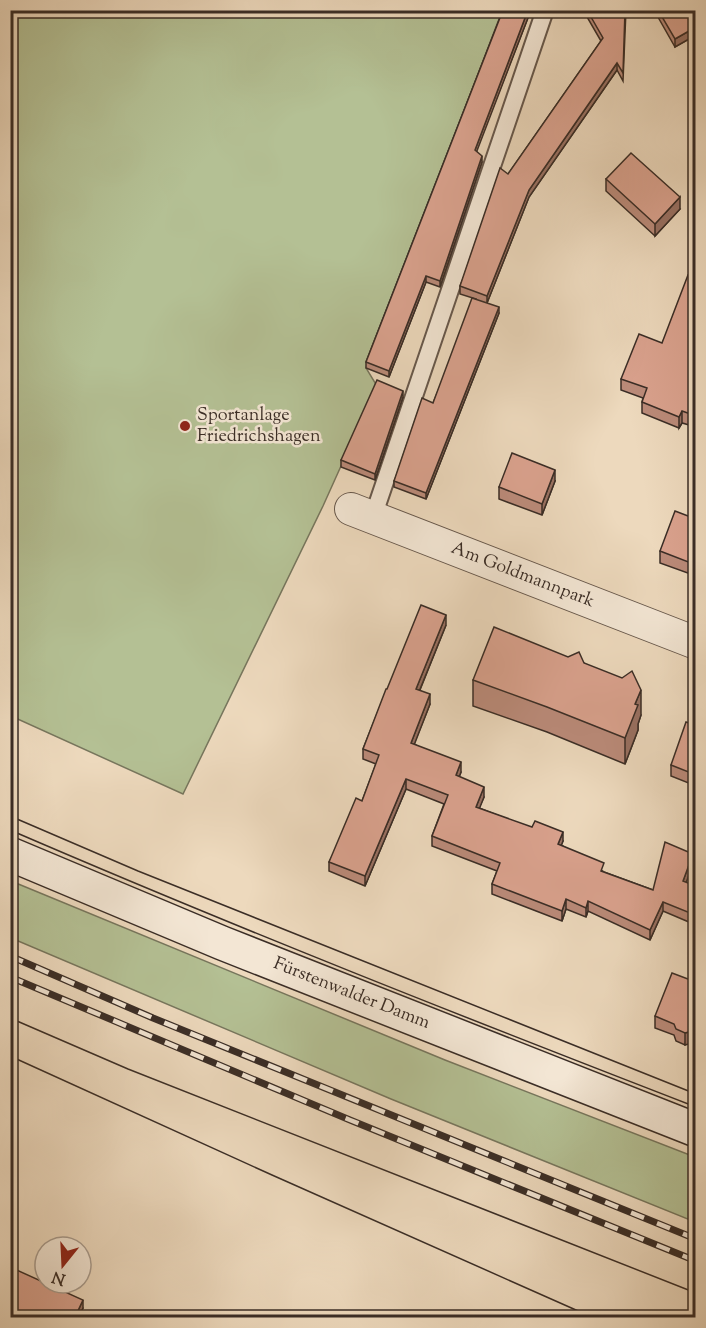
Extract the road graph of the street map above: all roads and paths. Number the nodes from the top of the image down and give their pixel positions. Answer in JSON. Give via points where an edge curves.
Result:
{"nodes":[{"id":1,"x":545,"y":10,"type":"edge"},
{"id":2,"x":362,"y":513,"type":"joint"},
{"id":3,"x":696,"y":643,"type":"edge"},
{"id":4,"x":10,"y":854,"type":"edge"},
{"id":5,"x":696,"y":1130,"type":"edge"}],
"edges":[{"from":1,"to":2,"type":"lane"},
{"from":2,"to":3,"type":"street","name":"Am Goldmannpark"},
{"from":4,"to":5,"type":"main road","name":"Fürstenwalder Damm","via":[[233,947]]}]}
